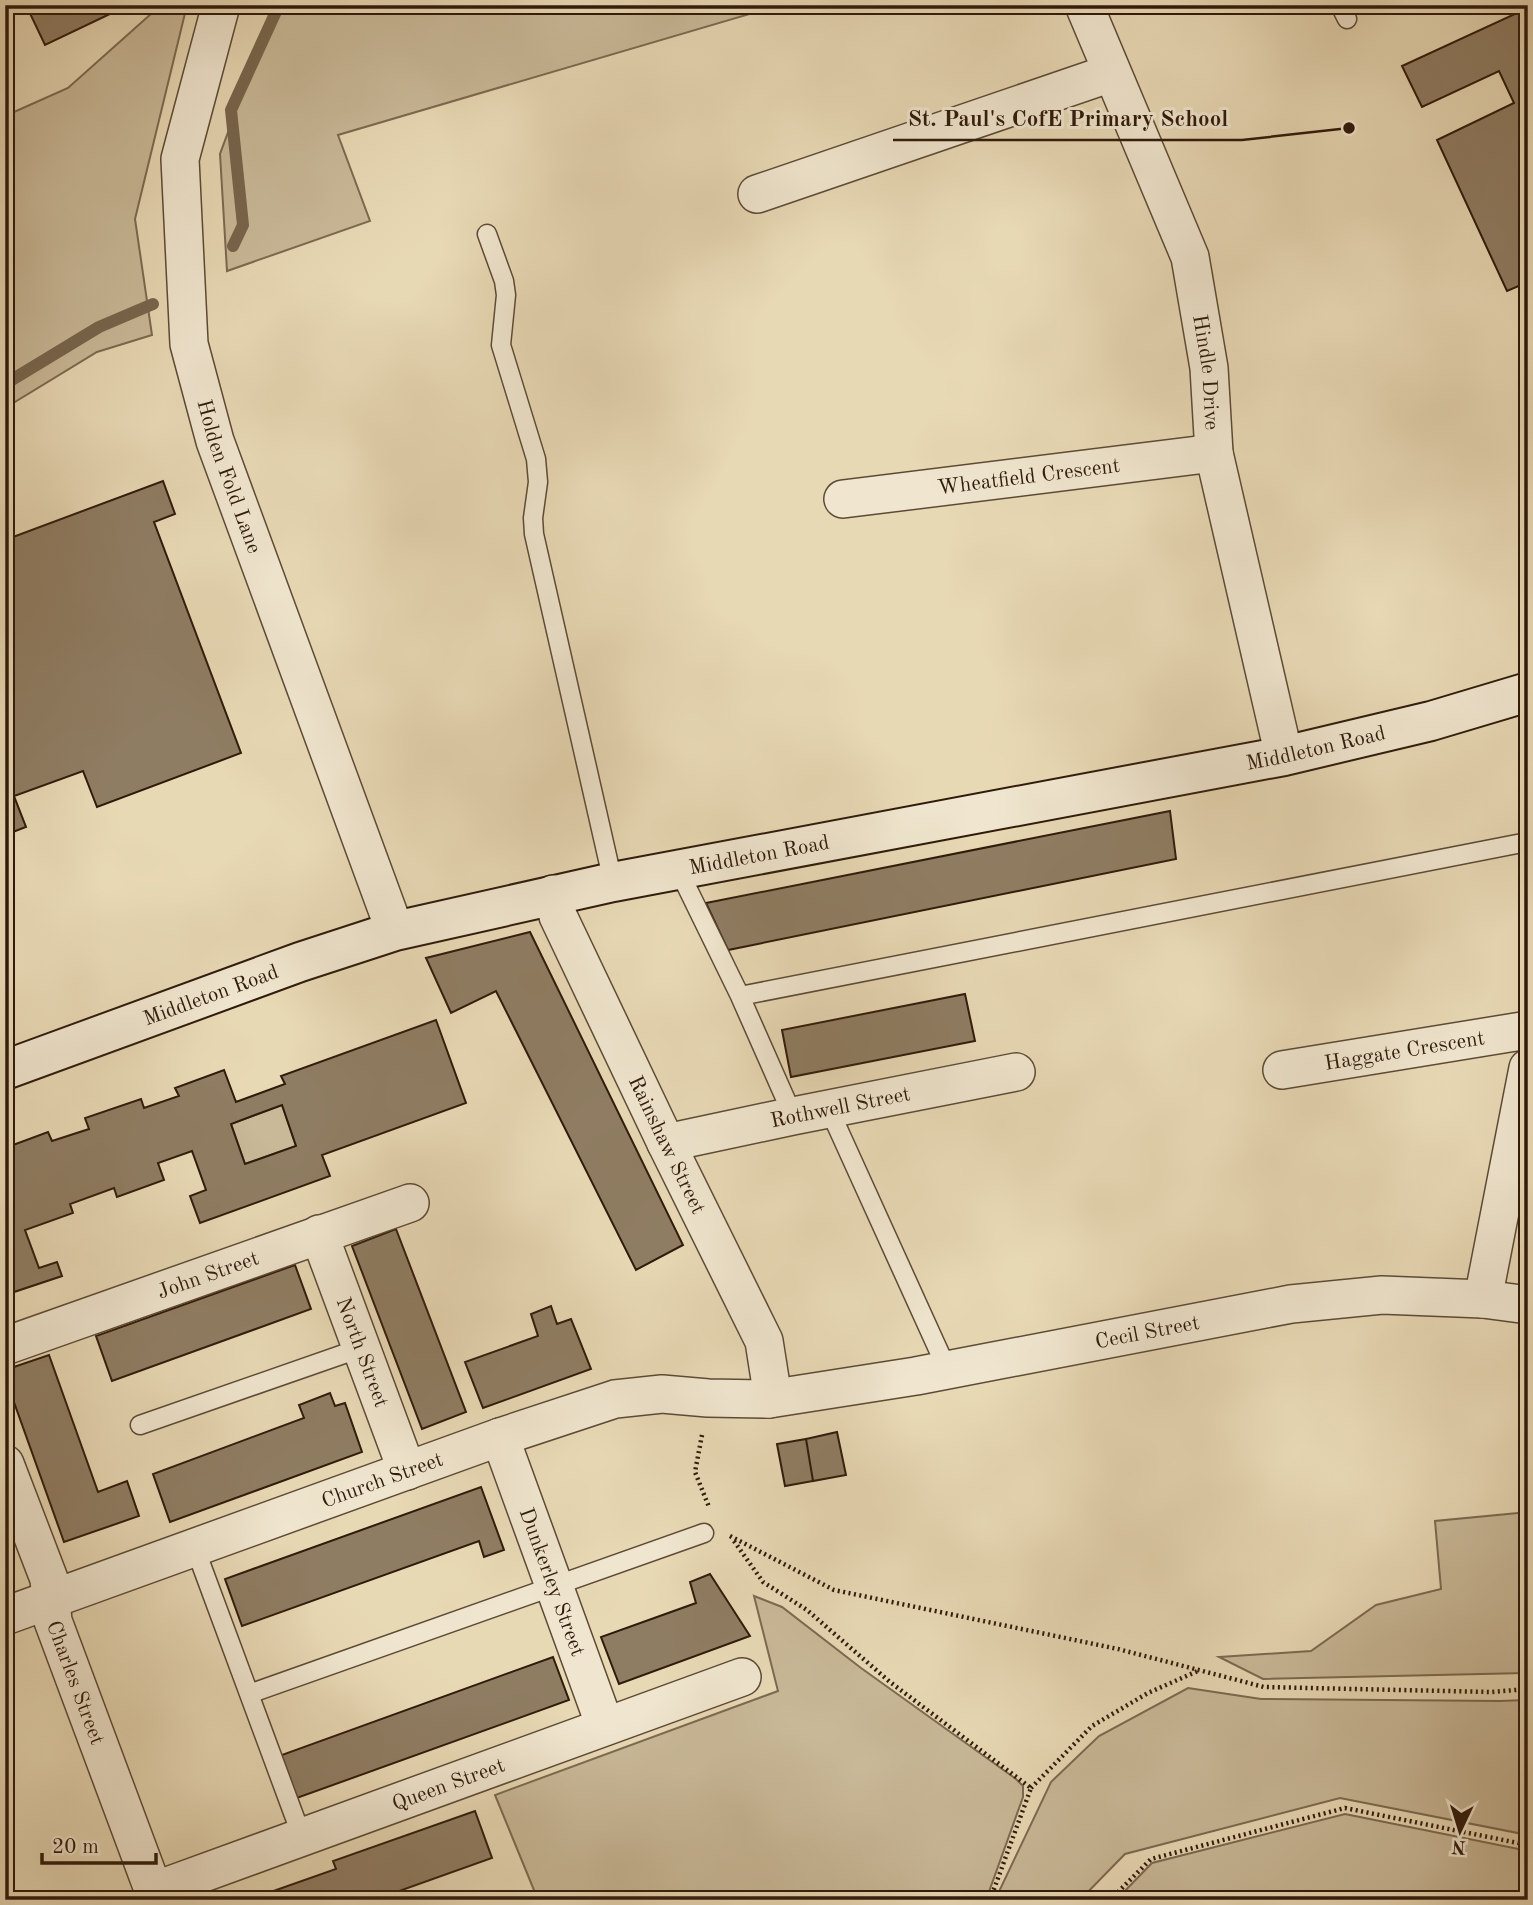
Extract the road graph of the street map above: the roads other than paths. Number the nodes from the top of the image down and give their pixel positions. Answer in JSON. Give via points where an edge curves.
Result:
{"nodes":[{"id":1,"x":221,"y":5,"type":"edge"},
{"id":2,"x":1084,"y":5,"type":"edge"},
{"id":3,"x":1111,"y":73,"type":"junction"},
{"id":4,"x":757,"y":194,"type":"dead end"},
{"id":5,"x":487,"y":234,"type":"dead end"},
{"id":6,"x":1214,"y":453,"type":"junction"},
{"id":7,"x":843,"y":499,"type":"dead end"},
{"id":8,"x":1528,"y":692,"type":"edge"},
{"id":9,"x":1284,"y":756,"type":"junction"},
{"id":10,"x":1528,"y":840,"type":"edge"},
{"id":11,"x":678,"y":869,"type":"junction"},
{"id":12,"x":613,"y":881,"type":"junction"},
{"id":13,"x":553,"y":894,"type":"junction"},
{"id":14,"x":396,"y":931,"type":"junction"},
{"id":15,"x":740,"y":996,"type":"junction"},
{"id":16,"x":1528,"y":1030,"type":"edge"},
{"id":17,"x":1528,"y":1068,"type":"edge"},
{"id":18,"x":5,"y":1070,"type":"edge"},
{"id":19,"x":1282,"y":1070,"type":"dead end"},
{"id":20,"x":1016,"y":1072,"type":"dead end"},
{"id":21,"x":828,"y":1109,"type":"junction"},
{"id":22,"x":793,"y":1116,"type":"junction"},
{"id":23,"x":666,"y":1143,"type":"junction"},
{"id":24,"x":410,"y":1203,"type":"dead end"},
{"id":25,"x":319,"y":1234,"type":"junction"},
{"id":26,"x":1483,"y":1299,"type":"junction"},
{"id":27,"x":1528,"y":1306,"type":"edge"},
{"id":28,"x":5,"y":1346,"type":"edge"},
{"id":29,"x":361,"y":1348,"type":"junction"},
{"id":30,"x":947,"y":1369,"type":"junction"},
{"id":31,"x":769,"y":1399,"type":"junction"},
{"id":32,"x":140,"y":1424,"type":"dead end"},
{"id":33,"x":500,"y":1437,"type":"junction"},
{"id":34,"x":5,"y":1464,"type":"edge"},
{"id":35,"x":407,"y":1471,"type":"junction"},
{"id":36,"x":704,"y":1533,"type":"dead end"},
{"id":37,"x":195,"y":1548,"type":"junction"},
{"id":38,"x":554,"y":1586,"type":"junction"},
{"id":39,"x":51,"y":1600,"type":"junction"},
{"id":40,"x":5,"y":1616,"type":"edge"},
{"id":41,"x":741,"y":1677,"type":"dead end"},
{"id":42,"x":249,"y":1694,"type":"junction"},
{"id":43,"x":605,"y":1726,"type":"junction"},
{"id":44,"x":302,"y":1837,"type":"junction"},
{"id":45,"x":155,"y":1895,"type":"edge"}],
"edges":[{"from":1,"to":14,"type":"street","name":"Holden Fold Lane","via":[[180,159],[189,344],[215,441]]},
{"from":2,"to":3,"type":"street","name":"Hindle Drive"},
{"from":3,"to":4,"type":"street"},
{"from":3,"to":6,"type":"street","name":"Hindle Drive","via":[[1190,257],[1209,368]]},
{"from":5,"to":12,"type":"lane","via":[[506,295],[501,345],[536,459],[534,534]]},
{"from":6,"to":7,"type":"street","name":"Wheatfield Crescent"},
{"from":6,"to":9,"type":"street","name":"Hindle Drive"},
{"from":8,"to":9,"type":"main road","name":"Middleton Road","via":[[1431,722]]},
{"from":9,"to":11,"type":"main road","name":"Middleton Road"},
{"from":10,"to":15,"type":"lane"},
{"from":11,"to":12,"type":"main road","name":"Middleton Road"},
{"from":11,"to":15,"type":"lane"},
{"from":12,"to":13,"type":"main road","name":"Middleton Road"},
{"from":13,"to":14,"type":"main road","name":"Middleton Road"},
{"from":13,"to":23,"type":"street","name":"Rainshaw Street","via":[[558,916]]},
{"from":14,"to":18,"type":"main road","name":"Middleton Road"},
{"from":15,"to":22,"type":"lane"},
{"from":16,"to":19,"type":"street","name":"Haggate Crescent"},
{"from":17,"to":26,"type":"street"},
{"from":20,"to":21,"type":"street","name":"Rothwell Street"},
{"from":21,"to":22,"type":"street","name":"Rothwell Street"},
{"from":21,"to":30,"type":"lane"},
{"from":22,"to":23,"type":"street","name":"Rothwell Street"},
{"from":23,"to":31,"type":"street","name":"Rainshaw Street","via":[[764,1340]]},
{"from":24,"to":25,"type":"street","name":"John Street"},
{"from":25,"to":28,"type":"street","name":"John Street"},
{"from":25,"to":29,"type":"street","name":"North Street"},
{"from":26,"to":27,"type":"street","name":"Cecil Street"},
{"from":26,"to":30,"type":"street","name":"Cecil Street","via":[[1382,1296],[1291,1304]]},
{"from":29,"to":32,"type":"lane"},
{"from":29,"to":35,"type":"street","name":"North Street"},
{"from":30,"to":31,"type":"street","name":"Cecil Street"},
{"from":31,"to":33,"type":"street","name":"Church Street","via":[[662,1394],[615,1399]]},
{"from":33,"to":35,"type":"street","name":"Church Street"},
{"from":33,"to":38,"type":"street","name":"Dunkerley Street"},
{"from":34,"to":39,"type":"street","name":"Charles Street","via":[[49,1579]]},
{"from":35,"to":37,"type":"street","name":"Church Street"},
{"from":36,"to":38,"type":"lane"},
{"from":37,"to":39,"type":"street","name":"Church Street"},
{"from":37,"to":42,"type":"lane"},
{"from":38,"to":42,"type":"lane"},
{"from":38,"to":43,"type":"street","name":"Dunkerley Street"},
{"from":39,"to":40,"type":"street","name":"Church Street"},
{"from":39,"to":45,"type":"street","name":"Charles Street","via":[[53,1620]]},
{"from":41,"to":43,"type":"street","name":"Queen Street"},
{"from":42,"to":44,"type":"lane"},
{"from":43,"to":44,"type":"street","name":"Queen Street"},
{"from":44,"to":45,"type":"street","name":"Queen Street"}]}
